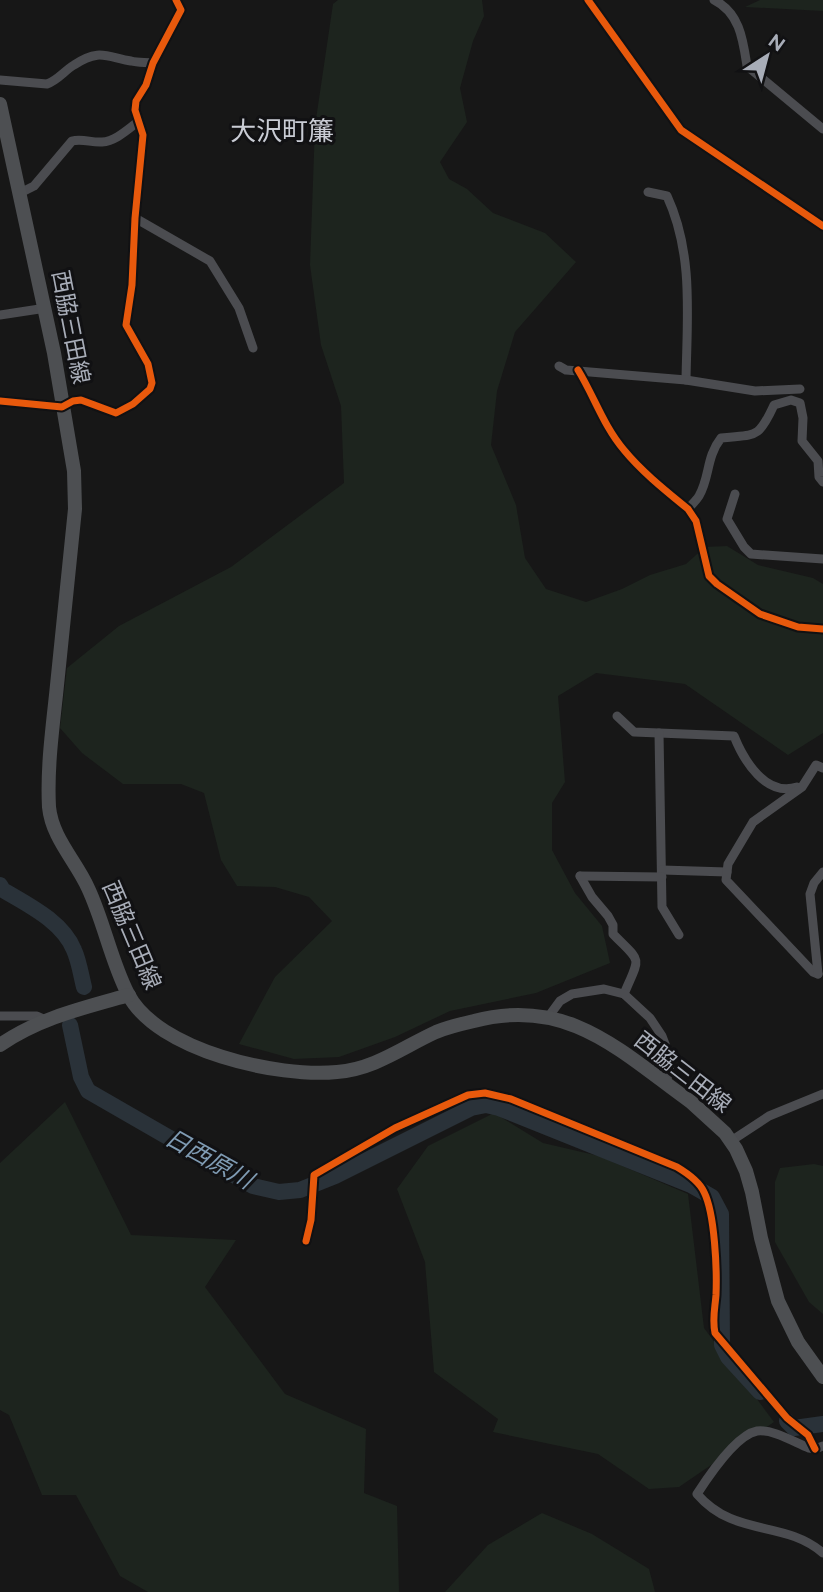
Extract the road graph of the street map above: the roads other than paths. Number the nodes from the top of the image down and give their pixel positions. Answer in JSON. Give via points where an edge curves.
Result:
{"nodes":[{"id":1,"x":176,"y":0,"type":"edge"},
{"id":2,"x":588,"y":0,"type":"edge"},
{"id":3,"x":715,"y":0,"type":"edge"},
{"id":4,"x":153,"y":63,"type":"junction"},
{"id":5,"x":0,"y":80,"type":"edge"},
{"id":6,"x":0,"y":104,"type":"edge"},
{"id":7,"x":139,"y":121,"type":"junction"},
{"id":8,"x":823,"y":129,"type":"edge"},
{"id":9,"x":20,"y":192,"type":"junction"},
{"id":10,"x":648,"y":192,"type":"dead end"},
{"id":11,"x":135,"y":218,"type":"junction"},
{"id":12,"x":823,"y":226,"type":"edge"},
{"id":13,"x":46,"y":308,"type":"junction"},
{"id":14,"x":0,"y":316,"type":"edge"},
{"id":15,"x":253,"y":348,"type":"dead end"},
{"id":16,"x":559,"y":366,"type":"dead end"},
{"id":17,"x":578,"y":370,"type":"junction"},
{"id":18,"x":686,"y":380,"type":"junction"},
{"id":19,"x":800,"y":388,"type":"dead end"},
{"id":20,"x":0,"y":401,"type":"edge"},
{"id":21,"x":62,"y":407,"type":"junction"},
{"id":22,"x":823,"y":482,"type":"edge"},
{"id":23,"x":735,"y":494,"type":"dead end"},
{"id":24,"x":688,"y":509,"type":"junction"},
{"id":25,"x":823,"y":547,"type":"edge"},
{"id":26,"x":820,"y":559,"type":"edge"},
{"id":27,"x":823,"y":629,"type":"edge"},
{"id":28,"x":617,"y":716,"type":"dead end"},
{"id":29,"x":659,"y":733,"type":"junction"},
{"id":30,"x":823,"y":768,"type":"edge"},
{"id":31,"x":807,"y":780,"type":"junction"},
{"id":32,"x":727,"y":872,"type":"junction"},
{"id":33,"x":823,"y":872,"type":"edge"},
{"id":34,"x":662,"y":873,"type":"junction"},
{"id":35,"x":679,"y":935,"type":"dead end"},
{"id":36,"x":820,"y":972,"type":"edge"},
{"id":37,"x":624,"y":994,"type":"junction"},
{"id":38,"x":128,"y":995,"type":"junction"},
{"id":39,"x":0,"y":1016,"type":"edge"},
{"id":40,"x":549,"y":1016,"type":"junction"},
{"id":41,"x":46,"y":1020,"type":"junction"},
{"id":42,"x":0,"y":1045,"type":"edge"},
{"id":43,"x":666,"y":1084,"type":"junction"},
{"id":44,"x":823,"y":1094,"type":"edge"},
{"id":45,"x":731,"y":1140,"type":"junction"},
{"id":46,"x":306,"y":1241,"type":"dead end"},
{"id":47,"x":823,"y":1377,"type":"edge"},
{"id":48,"x":819,"y":1448,"type":"edge"},
{"id":49,"x":823,"y":1553,"type":"edge"}],
"edges":[{"from":1,"to":4,"type":"street","via":[[181,10]]},
{"from":2,"to":12,"type":"street","via":[[681,130]]},
{"from":3,"to":8,"type":"street","via":[[728,9],[742,32],[747,66]]},
{"from":4,"to":5,"type":"street","via":[[100,54],[75,64],[47,84]]},
{"from":4,"to":7,"type":"street","via":[[136,101]]},
{"from":6,"to":9,"type":"main road","name":"西脇三田線"},
{"from":7,"to":9,"type":"street","via":[[115,139],[72,141],[34,186]]},
{"from":7,"to":11,"type":"street","via":[[143,135]]},
{"from":9,"to":13,"type":"main road","name":"西脇三田線"},
{"from":10,"to":18,"type":"street","via":[[667,196],[680,226],[688,282]]},
{"from":11,"to":15,"type":"street","via":[[210,261],[239,308]]},
{"from":11,"to":21,"type":"street","via":[[126,325],[148,364],[152,383],[133,404],[117,413],[81,400]]},
{"from":13,"to":14,"type":"street"},
{"from":13,"to":21,"type":"main road","name":"西脇三田線"},
{"from":16,"to":17,"type":"street"},
{"from":17,"to":18,"type":"street"},
{"from":17,"to":24,"type":"street","via":[[623,450]]},
{"from":18,"to":19,"type":"street","via":[[755,391]]},
{"from":20,"to":21,"type":"street"},
{"from":21,"to":38,"type":"main road","name":"西脇三田線","via":[[74,471],[75,509],[51,743],[50,810],[52,825],[89,890]]},
{"from":22,"to":24,"type":"street","via":[[818,461],[802,441],[800,403],[791,400],[774,405],[760,430],[741,438],[721,438],[708,461],[699,496]]},
{"from":23,"to":26,"type":"street","via":[[727,519],[751,554]]},
{"from":24,"to":27,"type":"street","via":[[696,521],[709,576],[717,584],[760,614],[798,627]]},
{"from":25,"to":26,"type":"street"},
{"from":28,"to":29,"type":"street","via":[[634,732]]},
{"from":29,"to":31,"type":"street","via":[[734,736],[756,773],[772,786],[788,790]]},
{"from":29,"to":34,"type":"street"},
{"from":30,"to":31,"type":"street","via":[[816,765]]},
{"from":31,"to":32,"type":"street","via":[[753,822]]},
{"from":32,"to":34,"type":"street"},
{"from":32,"to":36,"type":"street","via":[[726,880],[813,972]]},
{"from":33,"to":36,"type":"street","via":[[810,894]]},
{"from":34,"to":35,"type":"street","via":[[662,907]]},
{"from":34,"to":37,"type":"street","via":[[580,876],[608,916],[613,934],[637,961]]},
{"from":37,"to":40,"type":"street","via":[[604,989],[572,994],[560,1000]]},
{"from":37,"to":43,"type":"street","via":[[638,1004],[662,1037],[670,1066]]},
{"from":38,"to":40,"type":"main road","name":"西脇三田線","via":[[164,1031],[201,1049],[250,1064],[318,1073],[355,1070],[437,1032],[489,1017],[509,1013]]},
{"from":38,"to":41,"type":"main road"},
{"from":39,"to":41,"type":"street"},
{"from":40,"to":43,"type":"main road","name":"西脇三田線","via":[[594,1034]]},
{"from":41,"to":42,"type":"main road"},
{"from":43,"to":45,"type":"main road","name":"西脇三田線"},
{"from":44,"to":45,"type":"street","via":[[769,1116]]},
{"from":45,"to":47,"type":"main road","name":"西脇三田線","via":[[746,1171],[778,1301],[798,1342]]},
{"from":46,"to":48,"type":"street","via":[[314,1175],[395,1128],[468,1095],[485,1093],[564,1120],[677,1167],[704,1191],[712,1215],[715,1332]]},
{"from":48,"to":49,"type":"street","via":[[756,1432],[728,1454],[697,1494],[710,1509],[734,1521],[795,1536]]}]}
